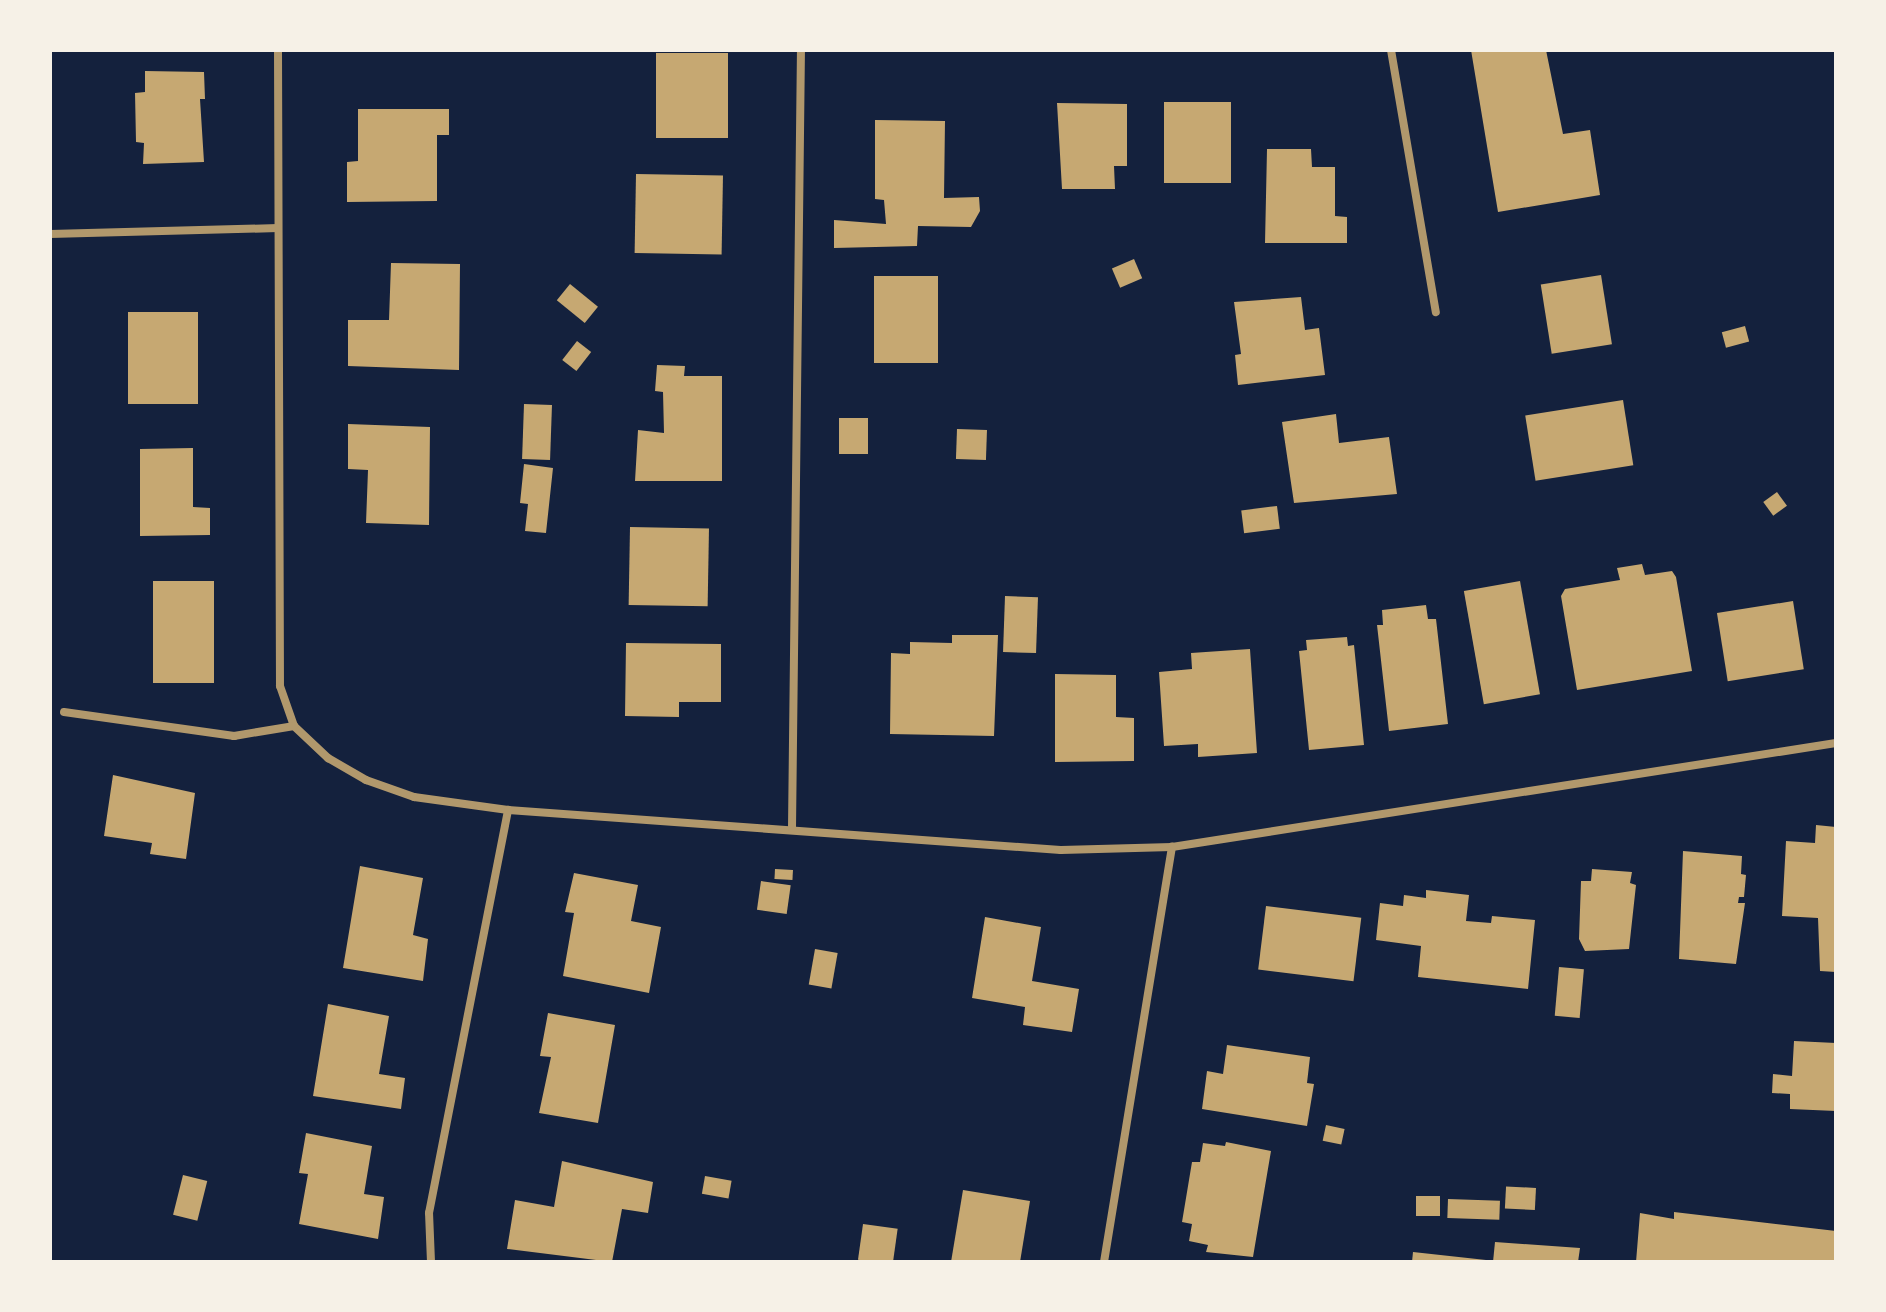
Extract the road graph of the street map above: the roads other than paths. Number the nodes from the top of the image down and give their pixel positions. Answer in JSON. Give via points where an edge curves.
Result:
{"nodes":[{"id":1,"x":278,"y":50,"type":"edge"},
{"id":2,"x":801,"y":50,"type":"edge"},
{"id":3,"x":1391,"y":50,"type":"edge"},
{"id":4,"x":278,"y":228,"type":"junction"},
{"id":5,"x":50,"y":234,"type":"edge"},
{"id":6,"x":1436,"y":312,"type":"dead end"},
{"id":7,"x":64,"y":712,"type":"dead end"},
{"id":8,"x":294,"y":726,"type":"junction"},
{"id":9,"x":1836,"y":743,"type":"edge"},
{"id":10,"x":508,"y":810,"type":"junction"},
{"id":11,"x":792,"y":828,"type":"junction"},
{"id":12,"x":1172,"y":847,"type":"junction"},
{"id":13,"x":431,"y":1262,"type":"edge"},
{"id":14,"x":1104,"y":1262,"type":"edge"}],
"edges":[{"from":1,"to":4,"type":"street"},
{"from":2,"to":11,"type":"street"},
{"from":3,"to":6,"type":"street"},
{"from":4,"to":5,"type":"street"},
{"from":4,"to":8,"type":"street","via":[[280,686]]},
{"from":7,"to":8,"type":"street","via":[[234,736]]},
{"from":8,"to":10,"type":"street","via":[[328,758],[366,780],[414,797]]},
{"from":9,"to":12,"type":"street"},
{"from":10,"to":11,"type":"street"},
{"from":10,"to":13,"type":"street","via":[[429,1213]]},
{"from":11,"to":12,"type":"street","via":[[1061,850]]},
{"from":12,"to":14,"type":"street"}]}
